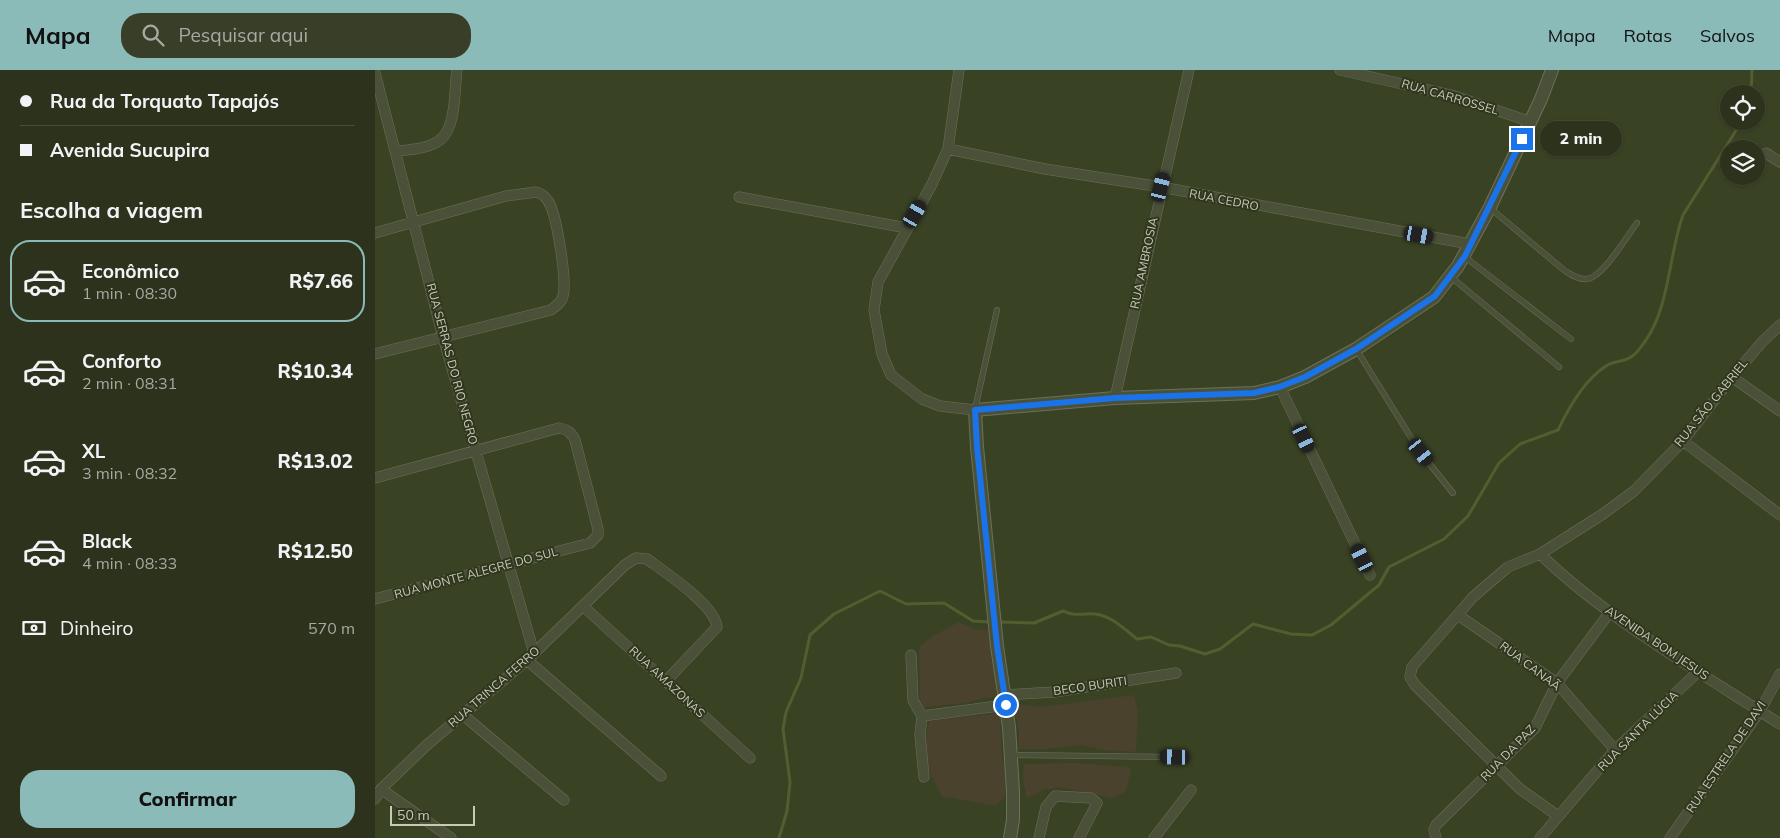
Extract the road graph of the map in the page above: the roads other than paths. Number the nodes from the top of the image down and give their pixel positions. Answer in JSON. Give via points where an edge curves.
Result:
{"nodes":[{"id":1,"x":457,"y":70,"type":"edge"},
{"id":2,"x":959,"y":70,"type":"edge"},
{"id":3,"x":1189,"y":70,"type":"edge"},
{"id":4,"x":1340,"y":70,"type":"edge"},
{"id":5,"x":1552,"y":70,"type":"edge"},
{"id":6,"x":375,"y":73,"type":"edge"},
{"id":7,"x":1531,"y":122,"type":"junction"},
{"id":8,"x":947,"y":149,"type":"junction"},
{"id":9,"x":395,"y":152,"type":"junction"},
{"id":10,"x":1766,"y":153,"type":"dead end"},
{"id":11,"x":1780,"y":162,"type":"edge"},
{"id":12,"x":1161,"y":187,"type":"junction"},
{"id":13,"x":739,"y":197,"type":"dead end"},
{"id":14,"x":1490,"y":207,"type":"junction"},
{"id":15,"x":414,"y":223,"type":"junction"},
{"id":16,"x":1637,"y":223,"type":"dead end"},
{"id":17,"x":907,"y":228,"type":"junction"},
{"id":18,"x":375,"y":233,"type":"edge"},
{"id":19,"x":1470,"y":244,"type":"junction"},
{"id":20,"x":1465,"y":256,"type":"junction"},
{"id":21,"x":1451,"y":277,"type":"junction"},
{"id":22,"x":997,"y":310,"type":"dead end"},
{"id":23,"x":1780,"y":325,"type":"edge"},
{"id":24,"x":443,"y":337,"type":"junction"},
{"id":25,"x":1571,"y":338,"type":"dead end"},
{"id":26,"x":1356,"y":349,"type":"junction"},
{"id":27,"x":375,"y":354,"type":"edge"},
{"id":28,"x":1559,"y":367,"type":"dead end"},
{"id":29,"x":1732,"y":377,"type":"junction"},
{"id":30,"x":1279,"y":387,"type":"junction"},
{"id":31,"x":1115,"y":398,"type":"junction"},
{"id":32,"x":975,"y":410,"type":"junction"},
{"id":33,"x":1780,"y":412,"type":"edge"},
{"id":34,"x":1683,"y":440,"type":"junction"},
{"id":35,"x":476,"y":450,"type":"junction"},
{"id":36,"x":375,"y":478,"type":"edge"},
{"id":37,"x":1453,"y":494,"type":"dead end"},
{"id":38,"x":1780,"y":515,"type":"edge"},
{"id":39,"x":1539,"y":554,"type":"junction"},
{"id":40,"x":508,"y":563,"type":"junction"},
{"id":41,"x":1370,"y":575,"type":"dead end"},
{"id":42,"x":375,"y":599,"type":"edge"},
{"id":43,"x":584,"y":607,"type":"junction"},
{"id":44,"x":1610,"y":612,"type":"junction"},
{"id":45,"x":1458,"y":614,"type":"junction"},
{"id":46,"x":911,"y":656,"type":"dead end"},
{"id":47,"x":531,"y":657,"type":"junction"},
{"id":48,"x":1699,"y":671,"type":"junction"},
{"id":49,"x":1176,"y":673,"type":"dead end"},
{"id":50,"x":1780,"y":674,"type":"edge"},
{"id":51,"x":666,"y":681,"type":"junction"},
{"id":52,"x":1557,"y":683,"type":"junction"},
{"id":53,"x":1005,"y":700,"type":"junction"},
{"id":54,"x":1760,"y":711,"type":"junction"},
{"id":55,"x":462,"y":714,"type":"junction"},
{"id":56,"x":921,"y":716,"type":"junction"},
{"id":57,"x":1780,"y":724,"type":"edge"},
{"id":58,"x":1615,"y":750,"type":"junction"},
{"id":59,"x":1009,"y":755,"type":"junction"},
{"id":60,"x":1175,"y":757,"type":"dead end"},
{"id":61,"x":750,"y":758,"type":"dead end"},
{"id":62,"x":1497,"y":766,"type":"junction"},
{"id":63,"x":661,"y":776,"type":"dead end"},
{"id":64,"x":924,"y":777,"type":"dead end"},
{"id":65,"x":381,"y":790,"type":"junction"},
{"id":66,"x":1191,"y":790,"type":"dead end"},
{"id":67,"x":375,"y":799,"type":"edge"},
{"id":68,"x":564,"y":800,"type":"dead end"},
{"id":69,"x":1558,"y":816,"type":"junction"},
{"id":70,"x":451,"y":838,"type":"edge"},
{"id":71,"x":1010,"y":838,"type":"edge"},
{"id":72,"x":1039,"y":838,"type":"edge"},
{"id":73,"x":1079,"y":838,"type":"edge"},
{"id":74,"x":1154,"y":838,"type":"edge"},
{"id":75,"x":1435,"y":838,"type":"edge"},
{"id":76,"x":1540,"y":838,"type":"edge"},
{"id":77,"x":1671,"y":838,"type":"edge"}],
"edges":[{"from":1,"to":9,"type":"street","via":[[451,122],[445,135],[428,146]]},
{"from":2,"to":8,"type":"street"},
{"from":3,"to":12,"type":"street","name":"RUA AMBROSIA"},
{"from":4,"to":7,"type":"street","name":"RUA CARROSSEL","via":[[1451,95]]},
{"from":5,"to":7,"type":"street"},
{"from":6,"to":9,"type":"street","name":"RUA SERRAS DO RIO NEGRO"},
{"from":7,"to":14,"type":"street"},
{"from":8,"to":12,"type":"street","name":"RUA CEDRO","via":[[1045,170]]},
{"from":8,"to":17,"type":"street"},
{"from":9,"to":15,"type":"street","name":"RUA SERRAS DO RIO NEGRO"},
{"from":10,"to":11,"type":"street"},
{"from":12,"to":19,"type":"street","name":"RUA CEDRO"},
{"from":12,"to":31,"type":"street","name":"RUA AMBROSIA"},
{"from":13,"to":17,"type":"street"},
{"from":14,"to":16,"type":"lane","via":[[1575,278],[1587,279],[1599,274]]},
{"from":14,"to":19,"type":"street"},
{"from":15,"to":18,"type":"street"},
{"from":15,"to":24,"type":"street","name":"RUA SERRAS DO RIO NEGRO"},
{"from":15,"to":24,"type":"street","via":[[507,196],[536,192],[548,200],[558,234],[564,288],[563,298],[551,310]]},
{"from":17,"to":32,"type":"street","via":[[878,282],[875,310],[881,354],[891,375],[921,399],[940,406]]},
{"from":19,"to":20,"type":"street"},
{"from":20,"to":21,"type":"street"},
{"from":20,"to":25,"type":"lane"},
{"from":21,"to":26,"type":"street","via":[[1435,296]]},
{"from":21,"to":28,"type":"lane"},
{"from":22,"to":32,"type":"lane"},
{"from":23,"to":29,"type":"street","name":"RUA SÃO GABRIEL"},
{"from":24,"to":27,"type":"street"},
{"from":24,"to":35,"type":"street","name":"RUA SERRAS DO RIO NEGRO"},
{"from":26,"to":30,"type":"street","via":[[1305,377]]},
{"from":26,"to":37,"type":"lane","via":[[1421,452]]},
{"from":29,"to":33,"type":"street"},
{"from":29,"to":34,"type":"street","name":"RUA SÃO GABRIEL"},
{"from":30,"to":31,"type":"street","via":[[1241,394]]},
{"from":30,"to":41,"type":"street"},
{"from":31,"to":32,"type":"street"},
{"from":32,"to":53,"type":"street","via":[[995,628]]},
{"from":34,"to":38,"type":"street"},
{"from":34,"to":39,"type":"street","name":"RUA SÃO GABRIEL","via":[[1633,490],[1603,514]]},
{"from":35,"to":36,"type":"street"},
{"from":35,"to":40,"type":"street","name":"RUA SERRAS DO RIO NEGRO"},
{"from":35,"to":40,"type":"street","name":"RUA MONTE ALEGRE DO SUL","via":[[559,428],[572,433],[592,499],[598,535],[590,543]]},
{"from":39,"to":44,"type":"street","name":"AVENIDA BOM JESUS"},
{"from":39,"to":45,"type":"street","name":"RUA SÃO GABRIEL","via":[[1508,567]]},
{"from":40,"to":42,"type":"street","name":"RUA MONTE ALEGRE DO SUL","via":[[449,582]]},
{"from":40,"to":47,"type":"street","name":"RUA SERRAS DO RIO NEGRO"},
{"from":43,"to":47,"type":"street","name":"RUA TRINCA FERRO"},
{"from":43,"to":51,"type":"street","name":"RUA AMAZONAS"},
{"from":43,"to":51,"type":"street","name":"RUA TRINCA FERRO","via":[[636,558],[647,559],[703,604],[716,618],[717,627]]},
{"from":44,"to":48,"type":"street","name":"AVENIDA BOM JESUS"},
{"from":44,"to":52,"type":"street","name":"RUA DA PAZ"},
{"from":45,"to":52,"type":"street","name":"RUA CANAÃ"},
{"from":45,"to":62,"type":"street","name":"RUA SÃO GABRIEL","via":[[1412,667],[1410,677]]},
{"from":46,"to":56,"type":"street","via":[[913,700]]},
{"from":47,"to":55,"type":"street","name":"RUA TRINCA FERRO"},
{"from":47,"to":63,"type":"street"},
{"from":48,"to":54,"type":"street","name":"AVENIDA BOM JESUS"},
{"from":48,"to":58,"type":"street","name":"RUA SANTA LÚCIA"},
{"from":49,"to":53,"type":"street","name":"BECO BURITI"},
{"from":50,"to":54,"type":"street","name":"RUA ESTRELA DE DAVI"},
{"from":51,"to":61,"type":"street","name":"RUA AMAZONAS"},
{"from":52,"to":58,"type":"street","name":"RUA CANAÃ"},
{"from":52,"to":62,"type":"street","name":"RUA DA PAZ","via":[[1535,728]]},
{"from":53,"to":56,"type":"street","name":"BECO BURITI"},
{"from":53,"to":59,"type":"street"},
{"from":54,"to":57,"type":"street","name":"AVENIDA BOM JESUS"},
{"from":54,"to":77,"type":"street","name":"RUA ESTRELA DE DAVI"},
{"from":55,"to":65,"type":"street","name":"RUA TRINCA FERRO"},
{"from":55,"to":68,"type":"street"},
{"from":56,"to":64,"type":"street"},
{"from":58,"to":69,"type":"street","name":"RUA SANTA LÚCIA"},
{"from":59,"to":60,"type":"lane"},
{"from":59,"to":71,"type":"street","via":[[1013,791]]},
{"from":62,"to":69,"type":"street","via":[[1520,789]]},
{"from":62,"to":75,"type":"street","name":"RUA DA PAZ","via":[[1436,825],[1433,830]]},
{"from":65,"to":67,"type":"street","name":"RUA TRINCA FERRO"},
{"from":65,"to":70,"type":"street"},
{"from":66,"to":74,"type":"street"},
{"from":69,"to":76,"type":"street","name":"RUA SANTA LÚCIA"},
{"from":72,"to":73,"type":"street","via":[[1046,807],[1055,796],[1091,798],[1097,803]]}]}
